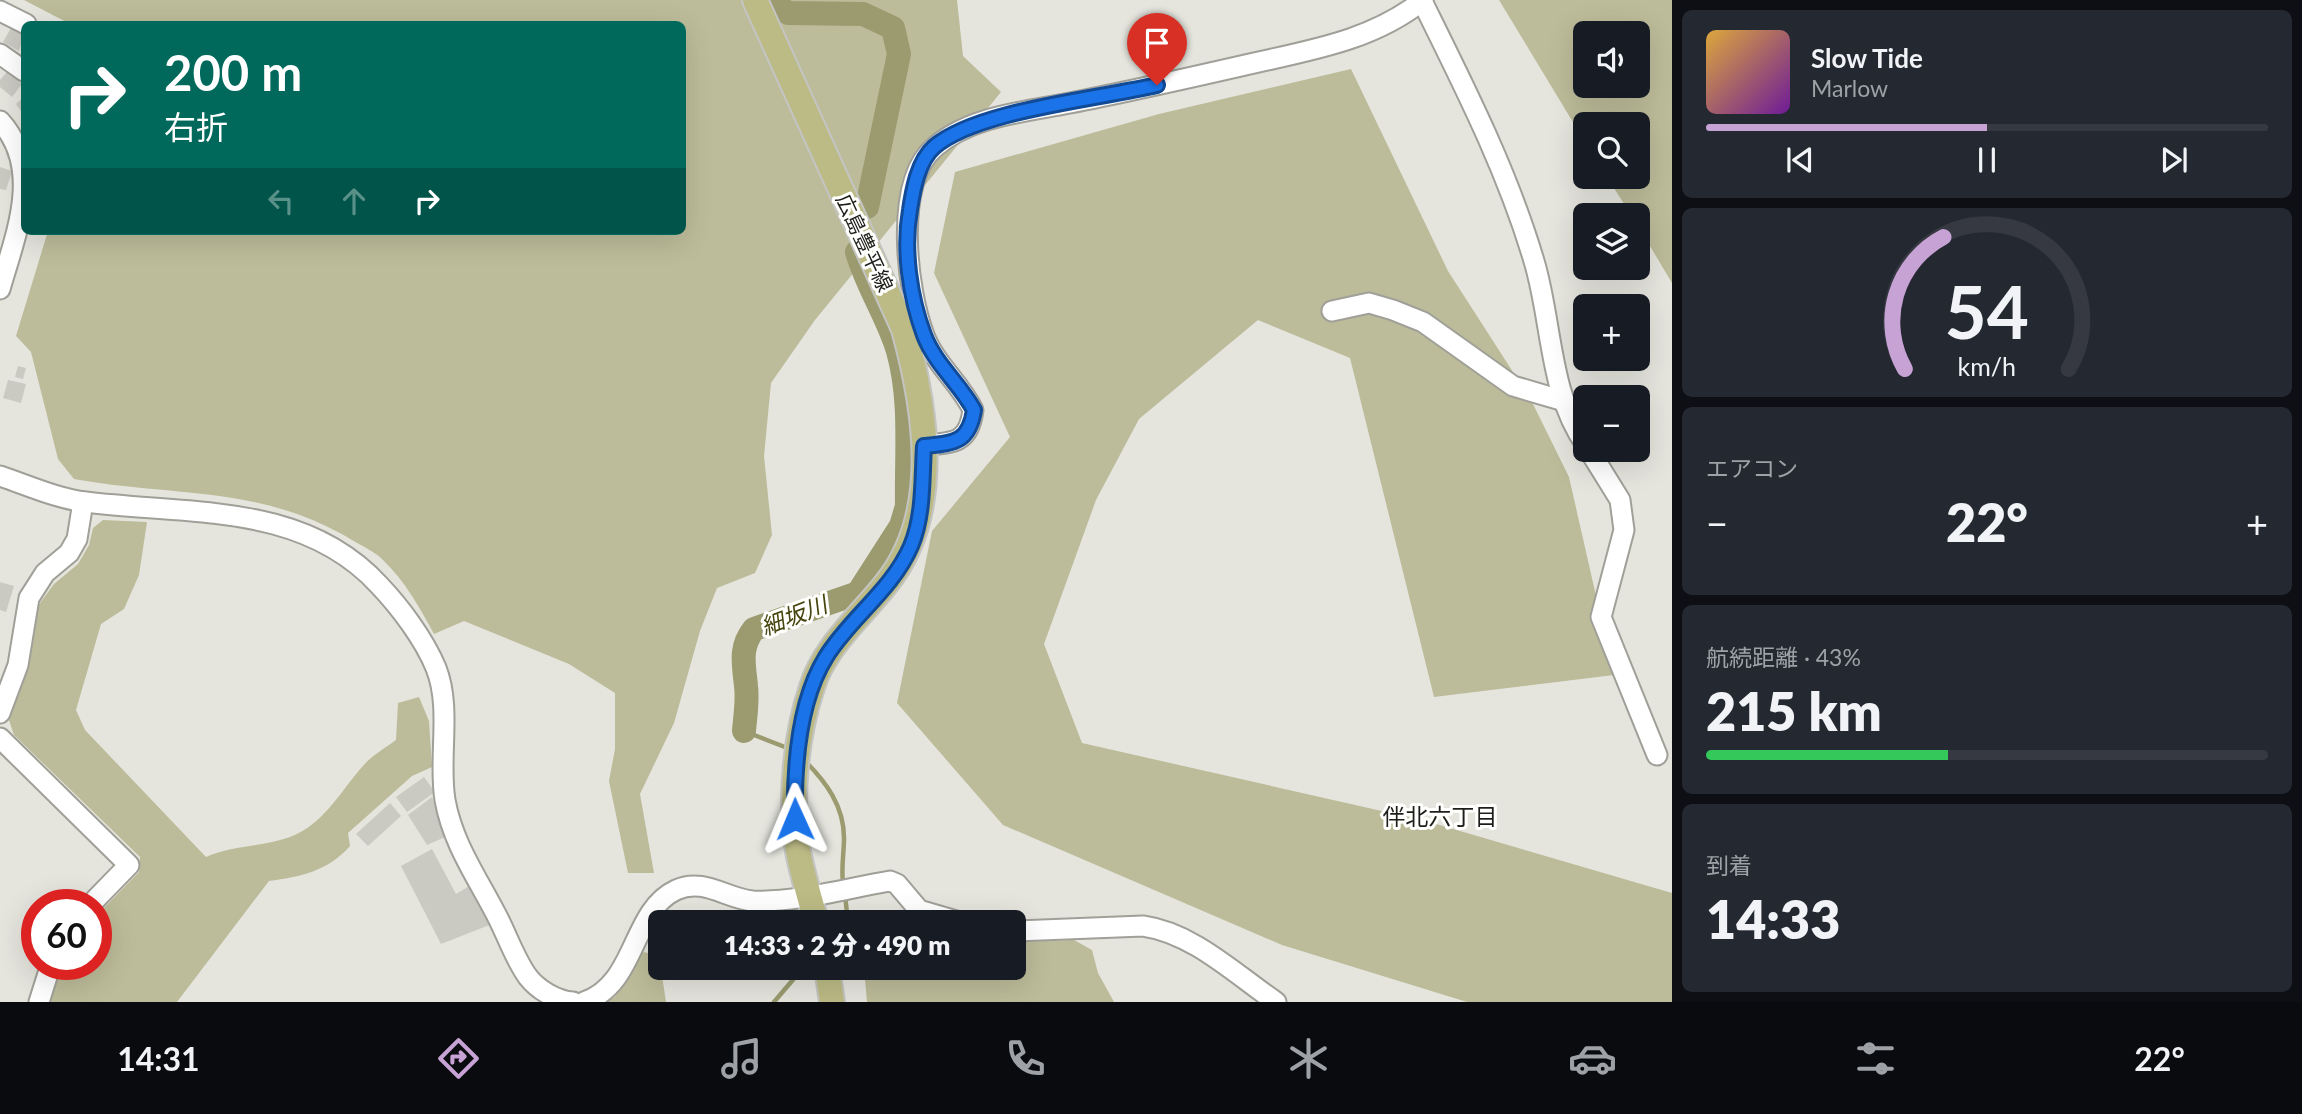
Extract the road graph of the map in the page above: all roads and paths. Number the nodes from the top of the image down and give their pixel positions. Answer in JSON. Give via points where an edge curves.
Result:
{"nodes":[{"id":1,"x":755,"y":0,"type":"edge"},
{"id":2,"x":1423,"y":1,"type":"edge"},
{"id":3,"x":0,"y":11,"type":"edge"},
{"id":4,"x":21,"y":22,"type":"edge"},
{"id":5,"x":0,"y":54,"type":"edge"},
{"id":6,"x":21,"y":69,"type":"edge"},
{"id":7,"x":0,"y":121,"type":"edge"},
{"id":8,"x":21,"y":164,"type":"edge"},
{"id":9,"x":21,"y":211,"type":"edge"},
{"id":10,"x":0,"y":285,"type":"edge"},
{"id":11,"x":1332,"y":311,"type":"dead end"},
{"id":12,"x":1564,"y":401,"type":"junction"},
{"id":13,"x":1573,"y":426,"type":"edge"},
{"id":14,"x":924,"y":446,"type":"junction"},
{"id":15,"x":1596,"y":462,"type":"edge"},
{"id":16,"x":0,"y":476,"type":"edge"},
{"id":17,"x":83,"y":502,"type":"junction"},
{"id":18,"x":0,"y":713,"type":"edge"},
{"id":19,"x":0,"y":738,"type":"edge"},
{"id":20,"x":1657,"y":755,"type":"dead end"},
{"id":21,"x":106,"y":889,"type":"edge"},
{"id":22,"x":809,"y":894,"type":"junction"},
{"id":23,"x":813,"y":910,"type":"edge"},
{"id":24,"x":919,"y":910,"type":"edge"},
{"id":25,"x":1026,"y":930,"type":"edge"},
{"id":26,"x":46,"y":980,"type":"edge"},
{"id":27,"x":829,"y":980,"type":"edge"},
{"id":28,"x":549,"y":999,"type":"edge"},
{"id":29,"x":39,"y":1002,"type":"edge"},
{"id":30,"x":573,"y":1002,"type":"edge"},
{"id":31,"x":584,"y":1002,"type":"edge"},
{"id":32,"x":832,"y":1002,"type":"edge"},
{"id":33,"x":1276,"y":1002,"type":"edge"}],
"edges":[{"from":1,"to":14,"type":"main road","name":"広島豊平線","via":[[904,329],[918,379]]},
{"from":2,"to":12,"type":"street","via":[[1493,143],[1535,263]]},
{"from":2,"to":14,"type":"street","via":[[1399,19],[1346,42],[1006,116],[961,129],[932,148],[913,191],[905,239],[909,267],[924,335],[974,410],[964,437]]},
{"from":3,"to":4,"type":"street"},
{"from":5,"to":6,"type":"street"},
{"from":7,"to":8,"type":"street"},
{"from":9,"to":10,"type":"street"},
{"from":11,"to":12,"type":"street","via":[[1369,303],[1423,322],[1513,386]]},
{"from":12,"to":13,"type":"street"},
{"from":14,"to":22,"type":"main road","name":"広島豊平線","via":[[920,518],[910,548],[889,581],[826,656],[812,686],[798,759],[797,845]]},
{"from":15,"to":20,"type":"street","via":[[1620,500],[1624,530],[1601,617]]},
{"from":16,"to":17,"type":"street"},
{"from":17,"to":18,"type":"street","via":[[77,539],[69,554],[45,573],[29,598],[18,665]]},
{"from":17,"to":28,"type":"street","via":[[193,509],[283,524],[347,557],[379,584],[436,668],[451,828],[528,977]]},
{"from":19,"to":21,"type":"street","via":[[129,865]]},
{"from":22,"to":23,"type":"main road","name":"広島豊平線"},
{"from":22,"to":24,"type":"street","via":[[890,881]]},
{"from":22,"to":31,"type":"street","via":[[751,901],[735,899],[715,888],[677,890],[658,904],[615,980],[599,997]]},
{"from":25,"to":33,"type":"street","via":[[1164,929]]},
{"from":26,"to":29,"type":"street"},
{"from":27,"to":32,"type":"main road"},
{"from":28,"to":30,"type":"street"}]}
